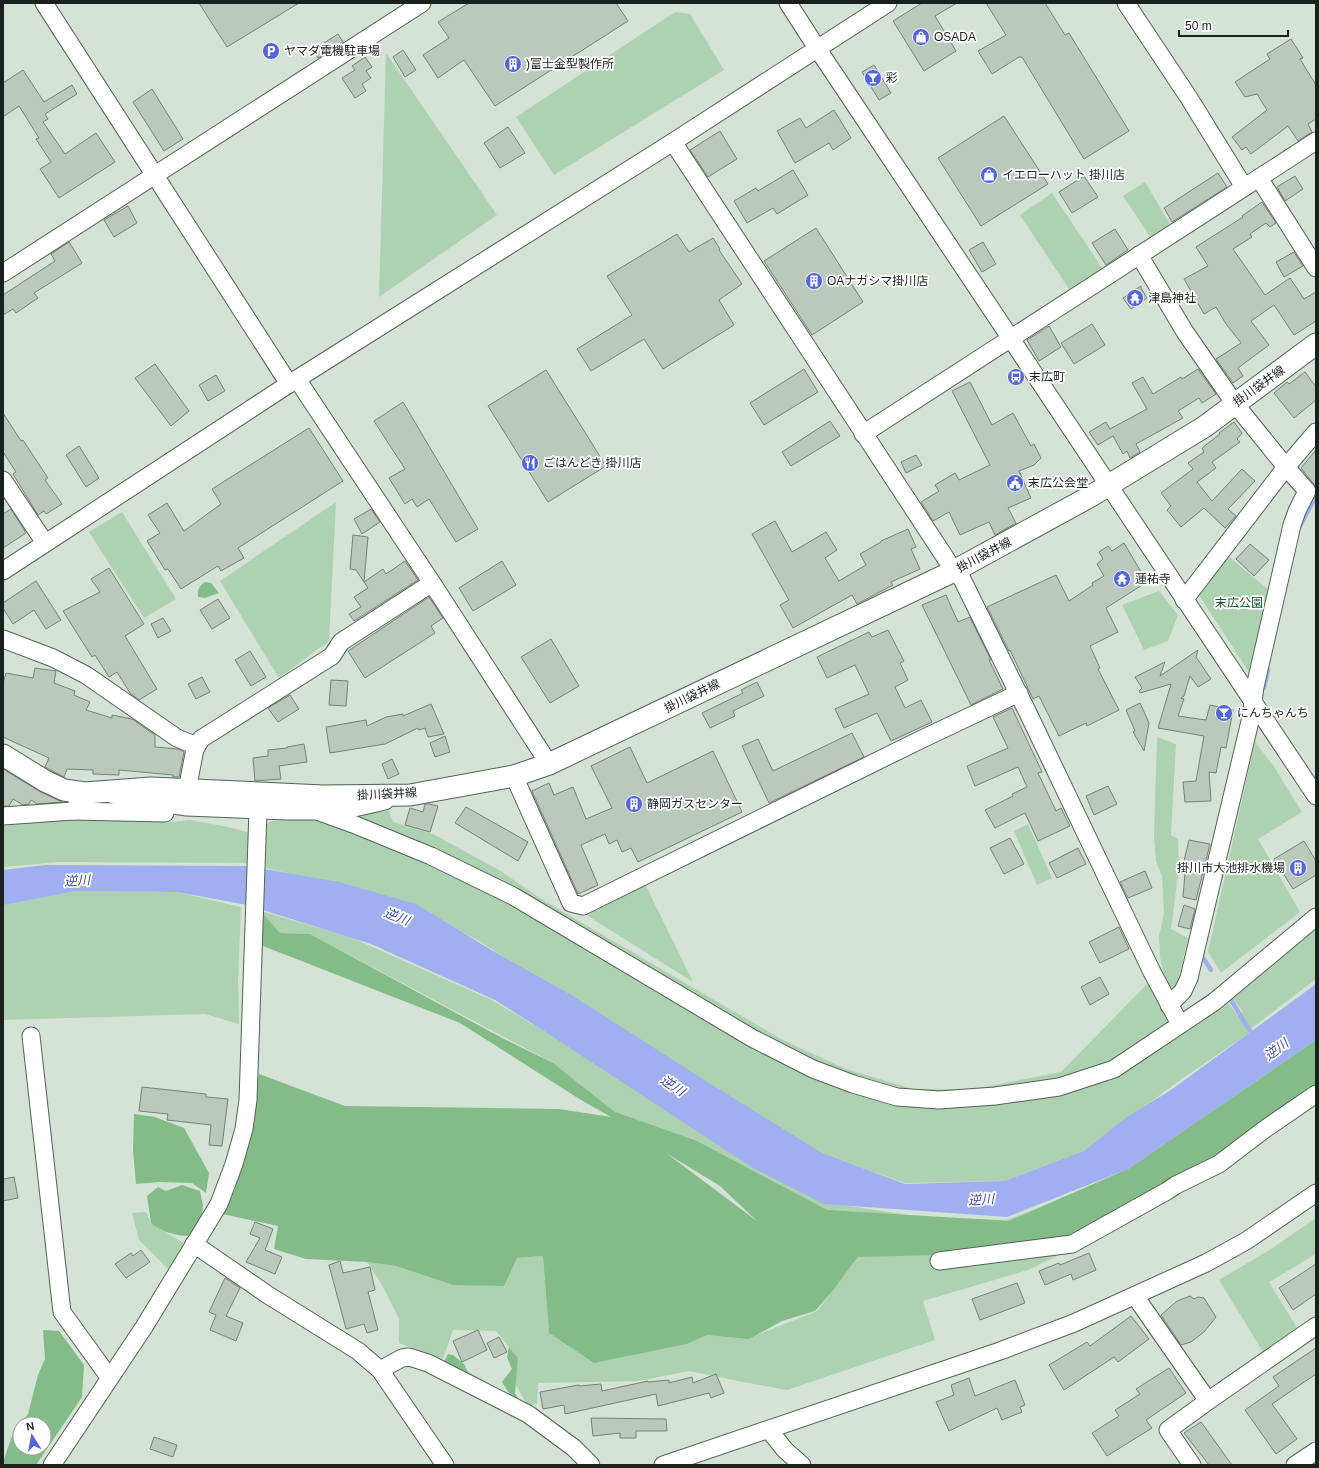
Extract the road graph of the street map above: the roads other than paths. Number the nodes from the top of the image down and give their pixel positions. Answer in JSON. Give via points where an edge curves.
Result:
{"nodes":[{"id":1,"x":44,"y":3,"type":"edge"},
{"id":2,"x":422,"y":3,"type":"edge"},
{"id":3,"x":788,"y":3,"type":"edge"},
{"id":4,"x":888,"y":3,"type":"edge"},
{"id":5,"x":1126,"y":3,"type":"edge"},
{"id":6,"x":817,"y":48,"type":"junction"},
{"id":7,"x":1316,"y":141,"type":"edge"},
{"id":8,"x":673,"y":142,"type":"junction"},
{"id":9,"x":155,"y":176,"type":"junction"},
{"id":10,"x":1259,"y":178,"type":"junction"},
{"id":11,"x":1244,"y":187,"type":"junction"},
{"id":12,"x":1139,"y":255,"type":"junction"},
{"id":13,"x":1313,"y":257,"type":"edge"},
{"id":14,"x":3,"y":273,"type":"edge"},
{"id":15,"x":1011,"y":338,"type":"junction"},
{"id":16,"x":1316,"y":344,"type":"edge"},
{"id":17,"x":293,"y":382,"type":"junction"},
{"id":18,"x":1235,"y":404,"type":"junction"},
{"id":19,"x":1316,"y":432,"type":"edge"},
{"id":20,"x":863,"y":434,"type":"junction"},
{"id":21,"x":1286,"y":467,"type":"junction"},
{"id":22,"x":3,"y":480,"type":"edge"},
{"id":23,"x":1109,"y":486,"type":"junction"},
{"id":24,"x":45,"y":543,"type":"junction"},
{"id":25,"x":3,"y":571,"type":"edge"},
{"id":26,"x":954,"y":571,"type":"junction"},
{"id":27,"x":432,"y":584,"type":"junction"},
{"id":28,"x":1184,"y":600,"type":"junction"},
{"id":29,"x":3,"y":639,"type":"edge"},
{"id":30,"x":1019,"y":693,"type":"junction"},
{"id":31,"x":1253,"y":702,"type":"junction"},
{"id":32,"x":197,"y":746,"type":"junction"},
{"id":33,"x":3,"y":755,"type":"edge"},
{"id":34,"x":549,"y":764,"type":"junction"},
{"id":35,"x":514,"y":776,"type":"junction"},
{"id":36,"x":92,"y":792,"type":"junction"},
{"id":37,"x":410,"y":795,"type":"junction"},
{"id":38,"x":1316,"y":796,"type":"edge"},
{"id":39,"x":187,"y":798,"type":"junction"},
{"id":40,"x":73,"y":811,"type":"junction"},
{"id":41,"x":317,"y":811,"type":"junction"},
{"id":42,"x":3,"y":816,"type":"edge"},
{"id":43,"x":257,"y":817,"type":"junction"},
{"id":44,"x":1316,"y":918,"type":"edge"},
{"id":45,"x":1168,"y":1005,"type":"junction"},
{"id":46,"x":1180,"y":1024,"type":"junction"},
{"id":47,"x":31,"y":1036,"type":"dead end"},
{"id":48,"x":1316,"y":1094,"type":"edge"},
{"id":49,"x":1316,"y":1193,"type":"edge"},
{"id":50,"x":194,"y":1244,"type":"junction"},
{"id":51,"x":938,"y":1261,"type":"dead end"},
{"id":52,"x":1134,"y":1296,"type":"junction"},
{"id":53,"x":1316,"y":1326,"type":"edge"},
{"id":54,"x":380,"y":1370,"type":"junction"},
{"id":55,"x":109,"y":1378,"type":"junction"},
{"id":56,"x":1208,"y":1401,"type":"junction"},
{"id":57,"x":769,"y":1430,"type":"junction"},
{"id":58,"x":1316,"y":1451,"type":"edge"},
{"id":59,"x":52,"y":1465,"type":"edge"},
{"id":60,"x":445,"y":1465,"type":"edge"},
{"id":61,"x":591,"y":1465,"type":"edge"},
{"id":62,"x":663,"y":1465,"type":"edge"},
{"id":63,"x":802,"y":1465,"type":"edge"},
{"id":64,"x":1192,"y":1465,"type":"edge"},
{"id":65,"x":1296,"y":1465,"type":"edge"}],
"edges":[{"from":1,"to":9,"type":"street"},
{"from":2,"to":9,"type":"street"},
{"from":3,"to":6,"type":"street"},
{"from":4,"to":6,"type":"street"},
{"from":5,"to":11,"type":"street"},
{"from":6,"to":8,"type":"street"},
{"from":6,"to":15,"type":"street"},
{"from":7,"to":10,"type":"street"},
{"from":8,"to":17,"type":"street"},
{"from":8,"to":20,"type":"street"},
{"from":9,"to":14,"type":"street"},
{"from":9,"to":17,"type":"street"},
{"from":10,"to":11,"type":"street"},
{"from":10,"to":13,"type":"street"},
{"from":11,"to":12,"type":"street"},
{"from":12,"to":15,"type":"street"},
{"from":12,"to":18,"type":"street","via":[[1185,332]]},
{"from":15,"to":20,"type":"street"},
{"from":15,"to":23,"type":"street"},
{"from":16,"to":18,"type":"main road","name":"掛川袋井線"},
{"from":17,"to":24,"type":"street"},
{"from":17,"to":27,"type":"street"},
{"from":18,"to":21,"type":"street"},
{"from":18,"to":23,"type":"main road","name":"掛川袋井線","via":[[1204,427]]},
{"from":19,"to":21,"type":"street"},
{"from":20,"to":26,"type":"street"},
{"from":21,"to":28,"type":"street"},
{"from":21,"to":31,"type":"street","via":[[1307,491],[1292,525]]},
{"from":22,"to":24,"type":"street"},
{"from":23,"to":26,"type":"main road","name":"掛川袋井線"},
{"from":23,"to":28,"type":"street"},
{"from":24,"to":25,"type":"street"},
{"from":26,"to":30,"type":"street","via":[[962,579]]},
{"from":26,"to":34,"type":"main road","name":"掛川袋井線"},
{"from":27,"to":32,"type":"street","via":[[341,642],[332,656],[201,739]]},
{"from":27,"to":34,"type":"street"},
{"from":28,"to":31,"type":"street"},
{"from":29,"to":32,"type":"street","via":[[53,658],[86,675],[177,738]]},
{"from":30,"to":35,"type":"street","via":[[583,906],[571,903]]},
{"from":30,"to":45,"type":"street"},
{"from":31,"to":38,"type":"street"},
{"from":31,"to":45,"type":"street","via":[[1189,978],[1183,991]]},
{"from":32,"to":39,"type":"street"},
{"from":33,"to":36,"type":"main road","name":"掛川袋井線","via":[[64,790]]},
{"from":34,"to":35,"type":"main road","name":"掛川袋井線"},
{"from":35,"to":37,"type":"main road","name":"掛川袋井線"},
{"from":36,"to":39,"type":"main road","name":"掛川袋井線","via":[[151,788]]},
{"from":36,"to":40,"type":"street"},
{"from":37,"to":39,"type":"main road","name":"掛川袋井線"},
{"from":37,"to":41,"type":"street","via":[[340,811]]},
{"from":39,"to":40,"type":"street","via":[[172,814]]},
{"from":39,"to":43,"type":"street"},
{"from":40,"to":42,"type":"street"},
{"from":41,"to":43,"type":"street"},
{"from":41,"to":46,"type":"street","via":[[431,856],[513,896],[752,1038],[813,1069],[853,1084],[897,1096],[939,1100],[995,1096],[1059,1087],[1114,1069]]},
{"from":43,"to":50,"type":"street","via":[[248,1100],[244,1129],[219,1204]]},
{"from":44,"to":46,"type":"street","via":[[1214,1002]]},
{"from":45,"to":46,"type":"street"},
{"from":47,"to":55,"type":"street","via":[[62,1312]]},
{"from":48,"to":51,"type":"street","via":[[1219,1164],[1176,1185],[1072,1244]]},
{"from":49,"to":52,"type":"street","via":[[1246,1241]]},
{"from":50,"to":54,"type":"street","via":[[268,1295],[358,1351]]},
{"from":50,"to":55,"type":"street","via":[[144,1327]]},
{"from":52,"to":56,"type":"street"},
{"from":52,"to":57,"type":"street","via":[[1074,1323],[1000,1351]]},
{"from":53,"to":56,"type":"street"},
{"from":54,"to":60,"type":"street"},
{"from":54,"to":61,"type":"street","via":[[402,1358],[410,1357],[428,1363],[528,1414],[574,1448]]},
{"from":55,"to":59,"type":"street"},
{"from":56,"to":64,"type":"street","via":[[1168,1430]]},
{"from":57,"to":62,"type":"street"},
{"from":57,"to":63,"type":"street","via":[[785,1450]]},
{"from":58,"to":65,"type":"street"}]}
